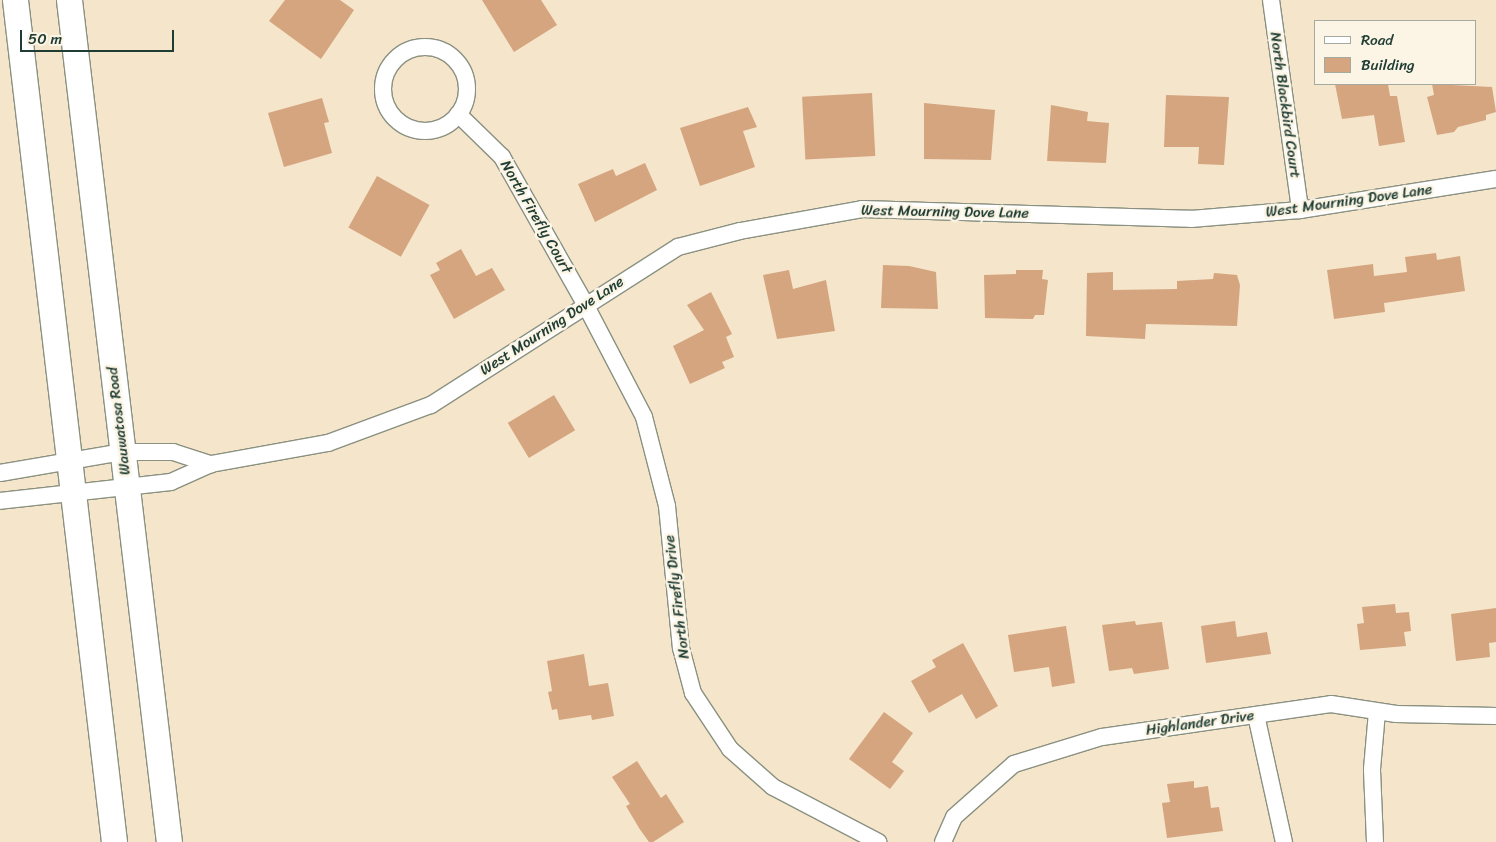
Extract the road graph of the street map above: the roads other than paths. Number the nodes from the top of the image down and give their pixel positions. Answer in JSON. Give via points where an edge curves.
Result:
{"nodes":[{"id":1,"x":15,"y":0,"type":"edge"},
{"id":2,"x":69,"y":0,"type":"edge"},
{"id":3,"x":1271,"y":0,"type":"edge"},
{"id":4,"x":458,"y":114,"type":"junction"},
{"id":5,"x":1496,"y":179,"type":"edge"},
{"id":6,"x":1300,"y":210,"type":"junction"},
{"id":7,"x":586,"y":304,"type":"junction"},
{"id":8,"x":122,"y":452,"type":"junction"},
{"id":9,"x":71,"y":459,"type":"junction"},
{"id":10,"x":211,"y":464,"type":"junction"},
{"id":11,"x":0,"y":473,"type":"edge"},
{"id":12,"x":127,"y":486,"type":"junction"},
{"id":13,"x":75,"y":491,"type":"junction"},
{"id":14,"x":0,"y":501,"type":"edge"},
{"id":15,"x":1378,"y":712,"type":"junction"},
{"id":16,"x":1256,"y":715,"type":"junction"},
{"id":17,"x":1496,"y":716,"type":"edge"},
{"id":18,"x":114,"y":842,"type":"edge"},
{"id":19,"x":169,"y":842,"type":"edge"},
{"id":20,"x":878,"y":842,"type":"edge"},
{"id":21,"x":943,"y":842,"type":"edge"},
{"id":22,"x":1284,"y":842,"type":"edge"},
{"id":23,"x":1375,"y":842,"type":"edge"}],
"edges":[{"from":1,"to":9,"type":"main road"},
{"from":2,"to":8,"type":"main road","name":"Wauwatosa Road"},
{"from":3,"to":6,"type":"street","name":"North Blackbird Court"},
{"from":4,"to":4,"type":"street","via":[[467,89],[459,64],[449,54],[437,48],[410,50],[389,67],[383,94],[392,113],[407,127],[435,129]]},
{"from":4,"to":7,"type":"street","name":"North Firefly Court","via":[[502,157]]},
{"from":5,"to":6,"type":"street","name":"West Mourning Dove Lane"},
{"from":6,"to":7,"type":"street","name":"West Mourning Dove Lane","via":[[1192,219],[862,209],[740,231],[678,247]]},
{"from":7,"to":10,"type":"street","name":"West Mourning Dove Lane","via":[[431,405],[328,443]]},
{"from":7,"to":20,"type":"street","name":"North Firefly Drive","via":[[644,417],[667,506],[681,648],[693,694],[730,749],[773,787]]},
{"from":8,"to":9,"type":"street"},
{"from":8,"to":10,"type":"street","via":[[173,452]]},
{"from":8,"to":12,"type":"main road","name":"Wauwatosa Road"},
{"from":9,"to":11,"type":"street"},
{"from":9,"to":13,"type":"main road"},
{"from":10,"to":12,"type":"street","via":[[171,482]]},
{"from":12,"to":13,"type":"street"},
{"from":12,"to":19,"type":"main road","name":"Wauwatosa Road"},
{"from":13,"to":14,"type":"street"},
{"from":13,"to":18,"type":"main road"},
{"from":15,"to":16,"type":"street","name":"Highlander Drive","via":[[1331,704]]},
{"from":15,"to":17,"type":"street","name":"Highlander Drive"},
{"from":15,"to":23,"type":"street","via":[[1372,769]]},
{"from":16,"to":21,"type":"street","name":"Highlander Drive","via":[[1102,737],[1014,764],[954,817]]},
{"from":16,"to":22,"type":"street"}]}
